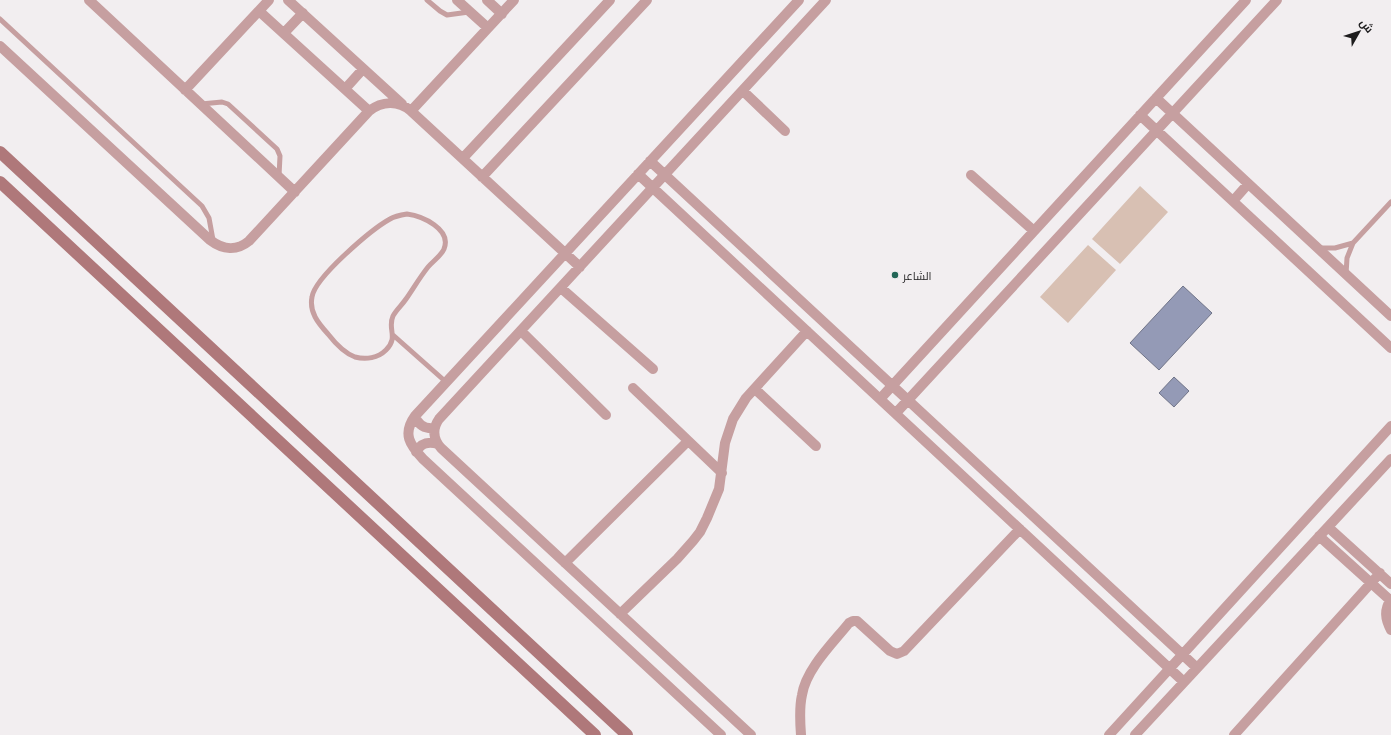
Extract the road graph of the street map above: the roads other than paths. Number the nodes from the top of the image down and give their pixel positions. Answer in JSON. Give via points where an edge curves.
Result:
{"nodes":[{"id":1,"x":89,"y":0,"type":"edge"},
{"id":2,"x":269,"y":0,"type":"edge"},
{"id":3,"x":288,"y":0,"type":"edge"},
{"id":4,"x":427,"y":0,"type":"edge"},
{"id":5,"x":457,"y":0,"type":"edge"},
{"id":6,"x":487,"y":0,"type":"edge"},
{"id":7,"x":514,"y":0,"type":"edge"},
{"id":8,"x":610,"y":0,"type":"edge"},
{"id":9,"x":647,"y":0,"type":"edge"},
{"id":10,"x":799,"y":0,"type":"edge"},
{"id":11,"x":826,"y":0,"type":"edge"},
{"id":12,"x":1246,"y":0,"type":"edge"},
{"id":13,"x":1277,"y":0,"type":"edge"},
{"id":14,"x":259,"y":11,"type":"junction"},
{"id":15,"x":470,"y":12,"type":"junction"},
{"id":16,"x":302,"y":13,"type":"junction"},
{"id":17,"x":502,"y":14,"type":"junction"},
{"id":18,"x":0,"y":19,"type":"edge"},
{"id":19,"x":488,"y":28,"type":"junction"},
{"id":20,"x":284,"y":33,"type":"junction"},
{"id":21,"x":0,"y":46,"type":"edge"},
{"id":22,"x":363,"y":69,"type":"junction"},
{"id":23,"x":345,"y":89,"type":"junction"},
{"id":24,"x":185,"y":90,"type":"junction"},
{"id":25,"x":743,"y":91,"type":"junction"},
{"id":26,"x":1156,"y":98,"type":"junction"},
{"id":27,"x":201,"y":104,"type":"junction"},
{"id":28,"x":407,"y":108,"type":"junction"},
{"id":29,"x":369,"y":111,"type":"junction"},
{"id":30,"x":1172,"y":113,"type":"junction"},
{"id":31,"x":1140,"y":116,"type":"junction"},
{"id":32,"x":785,"y":130,"type":"dead end"},
{"id":33,"x":1156,"y":130,"type":"junction"},
{"id":34,"x":0,"y":152,"type":"edge"},
{"id":35,"x":463,"y":158,"type":"junction"},
{"id":36,"x":650,"y":161,"type":"junction"},
{"id":37,"x":638,"y":174,"type":"junction"},
{"id":38,"x":665,"y":175,"type":"junction"},
{"id":39,"x":971,"y":175,"type":"dead end"},
{"id":40,"x":279,"y":177,"type":"junction"},
{"id":41,"x":482,"y":177,"type":"junction"},
{"id":42,"x":0,"y":182,"type":"edge"},
{"id":43,"x":1248,"y":184,"type":"junction"},
{"id":44,"x":653,"y":188,"type":"junction"},
{"id":45,"x":295,"y":192,"type":"junction"},
{"id":46,"x":1233,"y":201,"type":"junction"},
{"id":47,"x":1391,"y":202,"type":"edge"},
{"id":48,"x":1034,"y":231,"type":"junction"},
{"id":49,"x":214,"y":243,"type":"junction"},
{"id":50,"x":1353,"y":243,"type":"junction"},
{"id":51,"x":1318,"y":248,"type":"junction"},
{"id":52,"x":565,"y":253,"type":"junction"},
{"id":53,"x":580,"y":267,"type":"junction"},
{"id":54,"x":1346,"y":275,"type":"junction"},
{"id":55,"x":561,"y":288,"type":"junction"},
{"id":56,"x":1391,"y":316,"type":"edge"},
{"id":57,"x":521,"y":331,"type":"junction"},
{"id":58,"x":807,"y":331,"type":"junction"},
{"id":59,"x":393,"y":335,"type":"junction"},
{"id":60,"x":1391,"y":348,"type":"edge"},
{"id":61,"x":653,"y":369,"type":"dead end"},
{"id":62,"x":446,"y":382,"type":"junction"},
{"id":63,"x":892,"y":386,"type":"junction"},
{"id":64,"x":633,"y":388,"type":"dead end"},
{"id":65,"x":755,"y":389,"type":"junction"},
{"id":66,"x":880,"y":399,"type":"junction"},
{"id":67,"x":908,"y":400,"type":"junction"},
{"id":68,"x":896,"y":413,"type":"junction"},
{"id":69,"x":606,"y":415,"type":"dead end"},
{"id":70,"x":415,"y":416,"type":"junction"},
{"id":71,"x":1391,"y":426,"type":"edge"},
{"id":72,"x":434,"y":428,"type":"junction"},
{"id":73,"x":688,"y":441,"type":"junction"},
{"id":74,"x":438,"y":444,"type":"junction"},
{"id":75,"x":816,"y":446,"type":"dead end"},
{"id":76,"x":416,"y":452,"type":"junction"},
{"id":77,"x":1391,"y":459,"type":"edge"},
{"id":78,"x":722,"y":473,"type":"junction"},
{"id":79,"x":1328,"y":527,"type":"junction"},
{"id":80,"x":1020,"y":529,"type":"junction"},
{"id":81,"x":1319,"y":536,"type":"junction"},
{"id":82,"x":565,"y":563,"type":"junction"},
{"id":83,"x":1380,"y":573,"type":"junction"},
{"id":84,"x":1371,"y":583,"type":"junction"},
{"id":85,"x":1391,"y":584,"type":"edge"},
{"id":86,"x":1390,"y":600,"type":"edge"},
{"id":87,"x":620,"y":614,"type":"junction"},
{"id":88,"x":1391,"y":630,"type":"edge"},
{"id":89,"x":1182,"y":655,"type":"junction"},
{"id":90,"x":1170,"y":668,"type":"junction"},
{"id":91,"x":1197,"y":668,"type":"junction"},
{"id":92,"x":1184,"y":682,"type":"junction"},
{"id":93,"x":595,"y":735,"type":"edge"},
{"id":94,"x":627,"y":735,"type":"edge"},
{"id":95,"x":721,"y":735,"type":"edge"},
{"id":96,"x":751,"y":735,"type":"edge"},
{"id":97,"x":800,"y":735,"type":"edge"},
{"id":98,"x":1109,"y":735,"type":"edge"},
{"id":99,"x":1135,"y":735,"type":"edge"},
{"id":100,"x":1234,"y":735,"type":"edge"}],
"edges":[{"from":1,"to":24,"type":"street"},
{"from":2,"to":14,"type":"street"},
{"from":3,"to":16,"type":"street"},
{"from":4,"to":15,"type":"lane","via":[[447,15]]},
{"from":5,"to":15,"type":"street"},
{"from":6,"to":17,"type":"street"},
{"from":7,"to":17,"type":"street"},
{"from":8,"to":35,"type":"street"},
{"from":9,"to":41,"type":"street"},
{"from":10,"to":36,"type":"street"},
{"from":11,"to":25,"type":"street"},
{"from":12,"to":26,"type":"street"},
{"from":13,"to":30,"type":"street"},
{"from":14,"to":20,"type":"street"},
{"from":14,"to":24,"type":"street"},
{"from":15,"to":19,"type":"street"},
{"from":16,"to":20,"type":"street"},
{"from":16,"to":22,"type":"street"},
{"from":17,"to":19,"type":"street"},
{"from":18,"to":49,"type":"lane","via":[[202,206],[209,218]]},
{"from":19,"to":28,"type":"street"},
{"from":20,"to":23,"type":"street"},
{"from":21,"to":49,"type":"street"},
{"from":22,"to":23,"type":"street"},
{"from":22,"to":28,"type":"street"},
{"from":23,"to":29,"type":"street"},
{"from":24,"to":27,"type":"street"},
{"from":25,"to":32,"type":"street"},
{"from":25,"to":38,"type":"street"},
{"from":26,"to":30,"type":"street"},
{"from":26,"to":31,"type":"street"},
{"from":27,"to":40,"type":"street"},
{"from":27,"to":40,"type":"lane","via":[[228,104],[275,146],[280,156]]},
{"from":28,"to":29,"type":"street","via":[[385,103]]},
{"from":28,"to":35,"type":"street"},
{"from":29,"to":45,"type":"street"},
{"from":30,"to":33,"type":"street"},
{"from":30,"to":43,"type":"street"},
{"from":31,"to":33,"type":"street"},
{"from":31,"to":48,"type":"street"},
{"from":33,"to":46,"type":"street"},
{"from":33,"to":67,"type":"street"},
{"from":34,"to":94,"type":"street"},
{"from":35,"to":41,"type":"street"},
{"from":36,"to":37,"type":"street"},
{"from":36,"to":38,"type":"street"},
{"from":37,"to":44,"type":"street"},
{"from":37,"to":52,"type":"street"},
{"from":38,"to":44,"type":"street"},
{"from":38,"to":63,"type":"street"},
{"from":39,"to":48,"type":"street"},
{"from":40,"to":45,"type":"street"},
{"from":41,"to":52,"type":"street"},
{"from":42,"to":93,"type":"street"},
{"from":43,"to":46,"type":"street"},
{"from":43,"to":51,"type":"street"},
{"from":44,"to":53,"type":"street"},
{"from":44,"to":58,"type":"street"},
{"from":45,"to":49,"type":"street","via":[[245,244],[229,249]]},
{"from":46,"to":60,"type":"street"},
{"from":47,"to":50,"type":"lane"},
{"from":48,"to":63,"type":"street"},
{"from":50,"to":51,"type":"lane","via":[[1335,248]]},
{"from":50,"to":54,"type":"lane","via":[[1347,258]]},
{"from":51,"to":54,"type":"street"},
{"from":52,"to":53,"type":"street"},
{"from":52,"to":62,"type":"street"},
{"from":53,"to":55,"type":"street"},
{"from":54,"to":56,"type":"street"},
{"from":55,"to":57,"type":"street"},
{"from":55,"to":61,"type":"street"},
{"from":57,"to":69,"type":"street"},
{"from":57,"to":72,"type":"street"},
{"from":58,"to":65,"type":"street"},
{"from":58,"to":66,"type":"street"},
{"from":59,"to":59,"type":"lane","via":[[390,346],[380,354],[369,358],[351,355],[335,342],[314,316],[312,296],[323,277],[377,228],[391,218],[415,215],[435,225],[444,237],[445,246],[393,317]]},
{"from":59,"to":62,"type":"lane"},
{"from":62,"to":70,"type":"street"},
{"from":63,"to":66,"type":"street"},
{"from":63,"to":67,"type":"street"},
{"from":64,"to":73,"type":"street"},
{"from":65,"to":75,"type":"street"},
{"from":65,"to":78,"type":"street","via":[[739,408],[728,431]]},
{"from":66,"to":68,"type":"street"},
{"from":67,"to":68,"type":"street"},
{"from":67,"to":89,"type":"street"},
{"from":68,"to":80,"type":"street"},
{"from":70,"to":72,"type":"street","via":[[422,426]]},
{"from":70,"to":76,"type":"street","via":[[408,432]]},
{"from":71,"to":89,"type":"street"},
{"from":72,"to":74,"type":"street"},
{"from":73,"to":78,"type":"street"},
{"from":73,"to":82,"type":"street"},
{"from":74,"to":76,"type":"street","via":[[425,443]]},
{"from":74,"to":82,"type":"street"},
{"from":76,"to":95,"type":"street"},
{"from":77,"to":79,"type":"street"},
{"from":78,"to":87,"type":"street","via":[[714,504],[693,541]]},
{"from":79,"to":81,"type":"street"},
{"from":79,"to":83,"type":"street"},
{"from":80,"to":90,"type":"street"},
{"from":80,"to":97,"type":"street","via":[[904,651],[897,654],[890,651],[858,621],[849,623],[813,668],[805,685],[800,709]]},
{"from":81,"to":84,"type":"street"},
{"from":81,"to":91,"type":"street"},
{"from":82,"to":87,"type":"street"},
{"from":83,"to":84,"type":"street"},
{"from":83,"to":85,"type":"street"},
{"from":84,"to":86,"type":"street"},
{"from":84,"to":100,"type":"street"},
{"from":86,"to":88,"type":"street","via":[[1386,615]]},
{"from":87,"to":96,"type":"street"},
{"from":89,"to":90,"type":"street"},
{"from":89,"to":91,"type":"street"},
{"from":90,"to":92,"type":"street"},
{"from":90,"to":98,"type":"street"},
{"from":91,"to":92,"type":"street"},
{"from":92,"to":99,"type":"street"}]}
